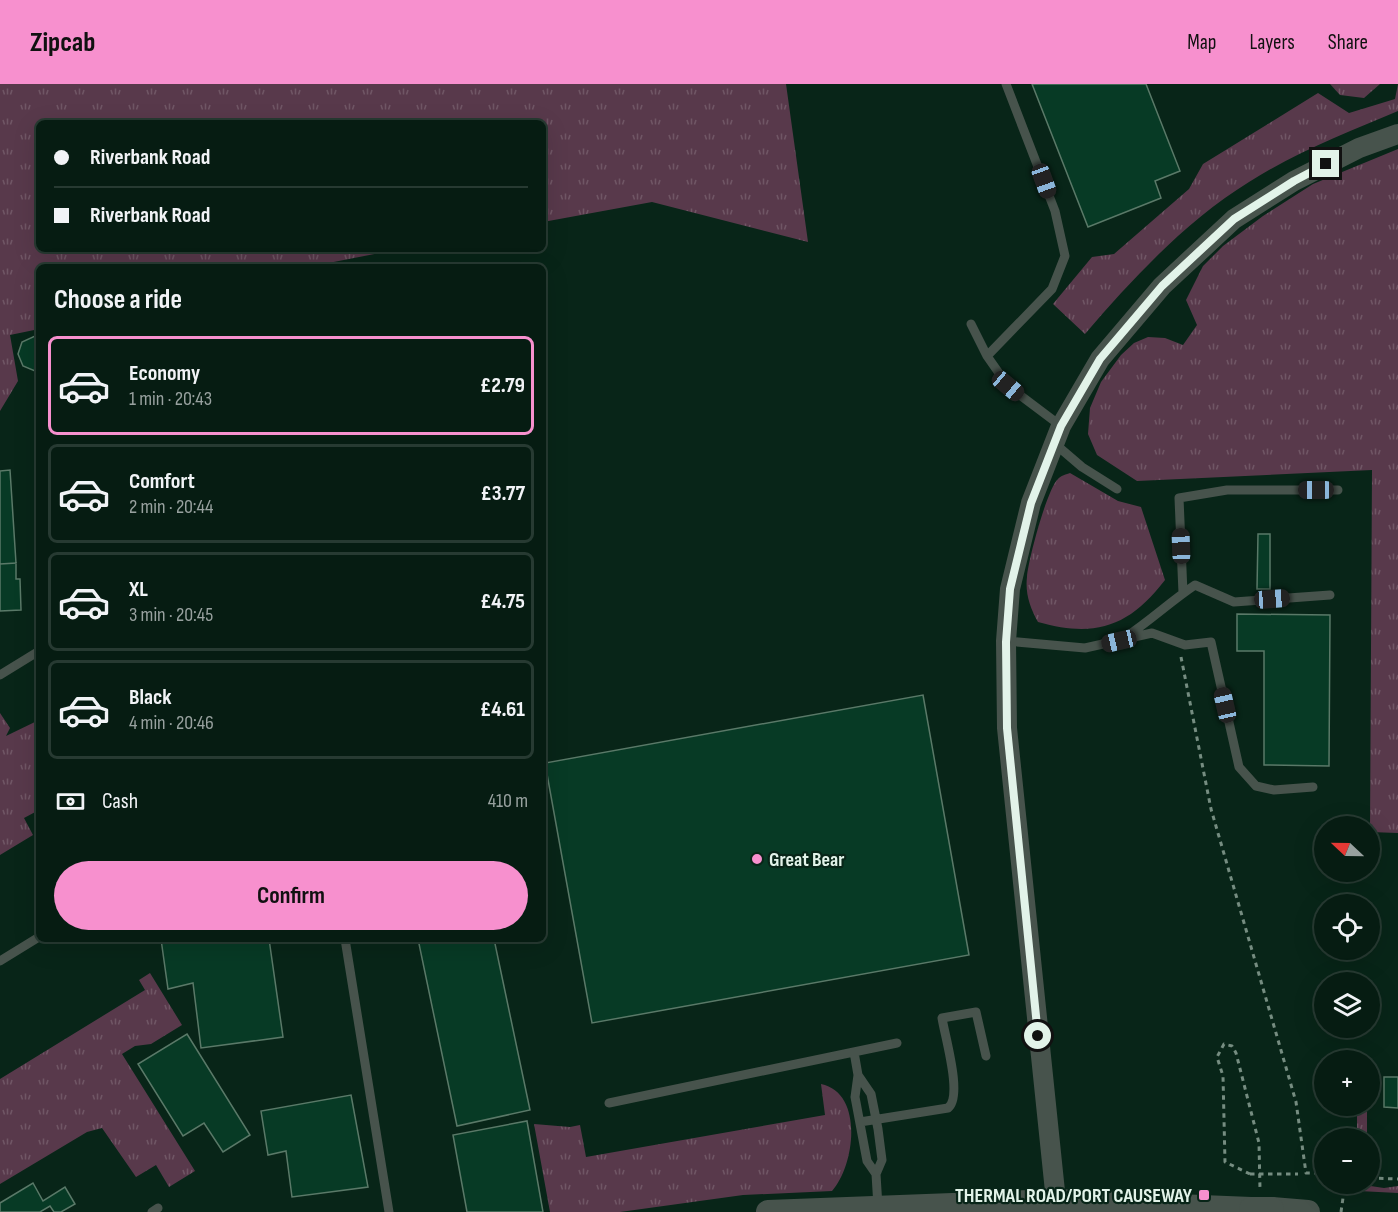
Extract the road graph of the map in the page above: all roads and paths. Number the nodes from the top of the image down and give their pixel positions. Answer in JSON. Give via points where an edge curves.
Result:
{"nodes":[{"id":1,"x":1005,"y":84,"type":"edge"},
{"id":2,"x":1398,"y":134,"type":"edge"},
{"id":3,"x":970,"y":324,"type":"dead end"},
{"id":4,"x":987,"y":356,"type":"junction"},
{"id":5,"x":1058,"y":435,"type":"junction"},
{"id":6,"x":1117,"y":489,"type":"dead end"},
{"id":7,"x":1338,"y":490,"type":"dead end"},
{"id":8,"x":1182,"y":593,"type":"junction"},
{"id":9,"x":1330,"y":594,"type":"dead end"},
{"id":10,"x":1119,"y":641,"type":"junction"},
{"id":11,"x":1006,"y":642,"type":"junction"},
{"id":12,"x":1178,"y":642,"type":"junction"},
{"id":13,"x":36,"y":653,"type":"edge"},
{"id":14,"x":0,"y":675,"type":"edge"},
{"id":15,"x":1313,"y":787,"type":"dead end"},
{"id":16,"x":36,"y":939,"type":"edge"},
{"id":17,"x":345,"y":942,"type":"edge"},
{"id":18,"x":0,"y":961,"type":"edge"},
{"id":19,"x":897,"y":1043,"type":"dead end"},
{"id":20,"x":854,"y":1052,"type":"junction"},
{"id":21,"x":986,"y":1056,"type":"dead end"},
{"id":22,"x":858,"y":1075,"type":"junction"},
{"id":23,"x":609,"y":1103,"type":"dead end"},
{"id":24,"x":876,"y":1119,"type":"junction"},
{"id":25,"x":860,"y":1122,"type":"junction"},
{"id":26,"x":1306,"y":1173,"type":"junction"},
{"id":27,"x":1314,"y":1173,"type":"edge"},
{"id":28,"x":876,"y":1174,"type":"junction"},
{"id":29,"x":1380,"y":1178,"type":"edge"},
{"id":30,"x":1398,"y":1179,"type":"edge"},
{"id":31,"x":1344,"y":1194,"type":"edge"},
{"id":32,"x":1056,"y":1201,"type":"junction"},
{"id":33,"x":1008,"y":1208,"type":"edge"},
{"id":34,"x":1265,"y":1208,"type":"edge"},
{"id":35,"x":878,"y":1210,"type":"junction"},
{"id":36,"x":389,"y":1212,"type":"edge"},
{"id":37,"x":768,"y":1212,"type":"edge"},
{"id":38,"x":1303,"y":1212,"type":"edge"},
{"id":39,"x":1341,"y":1212,"type":"edge"}],
"edges":[{"from":1,"to":4,"type":"lane","via":[[1053,203],[1065,256],[1052,289]]},
{"from":2,"to":5,"type":"street","via":[[1359,148],[1294,181],[1234,219],[1162,286],[1100,359]]},
{"from":3,"to":4,"type":"lane"},
{"from":4,"to":5,"type":"lane","via":[[1008,386]]},
{"from":5,"to":6,"type":"lane","via":[[1082,467]]},
{"from":5,"to":11,"type":"street","via":[[1031,503],[1020,544],[1010,589]]},
{"from":7,"to":8,"type":"lane","via":[[1227,490],[1179,498]]},
{"from":8,"to":9,"type":"lane","via":[[1195,585],[1234,602]]},
{"from":8,"to":10,"type":"lane","via":[[1156,617]]},
{"from":10,"to":11,"type":"lane","via":[[1085,648]]},
{"from":10,"to":12,"type":"lane","via":[[1152,633]]},
{"from":11,"to":32,"type":"street","via":[[1007,728]]},
{"from":12,"to":15,"type":"lane","via":[[1211,642],[1239,767],[1256,786],[1274,790]]},
{"from":12,"to":26,"type":"path","via":[[1211,808],[1296,1101]]},
{"from":13,"to":14,"type":"lane"},
{"from":16,"to":18,"type":"lane"},
{"from":17,"to":36,"type":"lane"},
{"from":19,"to":20,"type":"lane"},
{"from":20,"to":22,"type":"lane"},
{"from":20,"to":23,"type":"lane"},
{"from":21,"to":24,"type":"lane","via":[[976,1012],[942,1018],[956,1093],[952,1106]]},
{"from":22,"to":24,"type":"lane","via":[[872,1094]]},
{"from":22,"to":25,"type":"lane","via":[[855,1097]]},
{"from":24,"to":25,"type":"lane"},
{"from":24,"to":28,"type":"lane","via":[[882,1160]]},
{"from":25,"to":28,"type":"lane","via":[[867,1161]]},
{"from":26,"to":27,"type":"path"},
{"from":26,"to":34,"type":"path","bridge":true,"via":[[1298,1174],[1250,1174],[1225,1162],[1223,1076],[1218,1057],[1224,1044],[1232,1046],[1236,1053],[1259,1143]]},
{"from":28,"to":35,"type":"lane"},
{"from":29,"to":30,"type":"path"},
{"from":31,"to":39,"type":"path"},
{"from":32,"to":33,"type":"street"},
{"from":32,"to":34,"type":"street"},
{"from":33,"to":35,"type":"street"},
{"from":34,"to":38,"type":"street"},
{"from":35,"to":37,"type":"street"}]}
